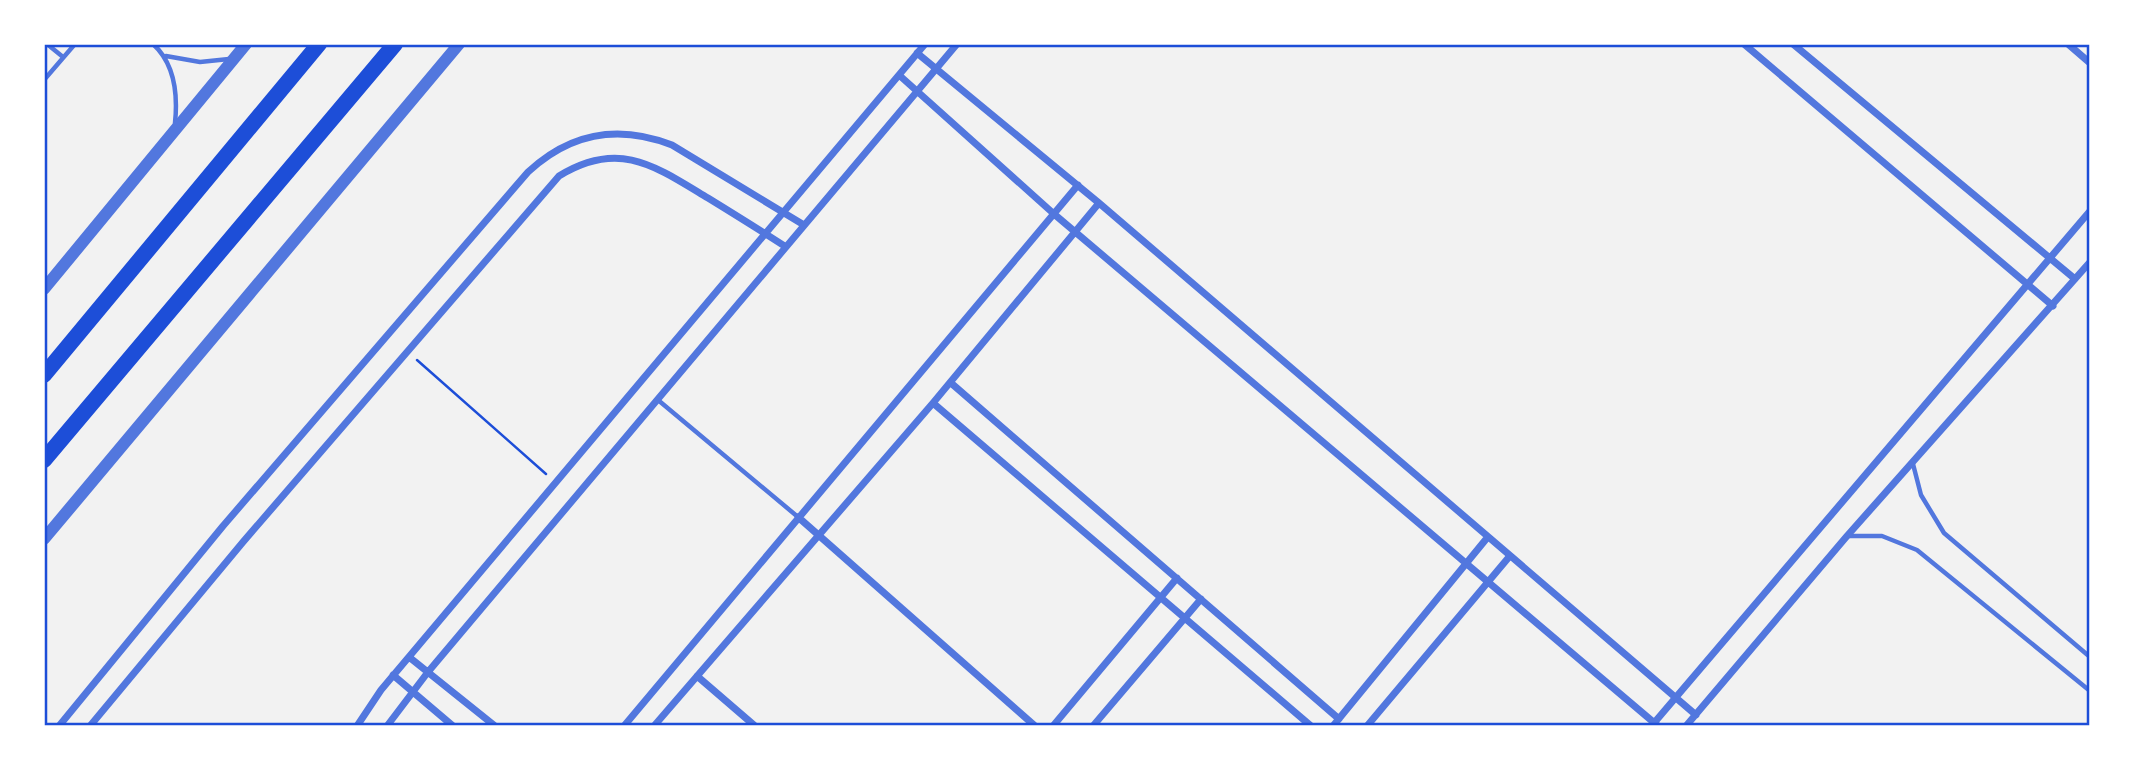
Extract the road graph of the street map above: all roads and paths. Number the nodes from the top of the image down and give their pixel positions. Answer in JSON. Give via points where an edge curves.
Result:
{"nodes":[{"id":1,"x":47,"y":44,"type":"edge"},
{"id":2,"x":75,"y":44,"type":"edge"},
{"id":3,"x":153,"y":44,"type":"edge"},
{"id":4,"x":246,"y":44,"type":"edge"},
{"id":5,"x":319,"y":44,"type":"edge"},
{"id":6,"x":395,"y":44,"type":"edge"},
{"id":7,"x":459,"y":44,"type":"edge"},
{"id":8,"x":925,"y":44,"type":"edge"},
{"id":9,"x":957,"y":44,"type":"edge"},
{"id":10,"x":1744,"y":44,"type":"edge"},
{"id":11,"x":1793,"y":44,"type":"edge"},
{"id":12,"x":2068,"y":44,"type":"edge"},
{"id":13,"x":917,"y":53,"type":"junction"},
{"id":14,"x":166,"y":56,"type":"junction"},
{"id":15,"x":63,"y":57,"type":"junction"},
{"id":16,"x":233,"y":58,"type":"junction"},
{"id":17,"x":2090,"y":62,"type":"edge"},
{"id":18,"x":935,"y":69,"type":"junction"},
{"id":19,"x":899,"y":75,"type":"junction"},
{"id":20,"x":44,"y":80,"type":"edge"},
{"id":21,"x":916,"y":92,"type":"junction"},
{"id":22,"x":174,"y":134,"type":"junction"},
{"id":23,"x":1078,"y":185,"type":"junction"},
{"id":24,"x":1099,"y":203,"type":"junction"},
{"id":25,"x":2090,"y":211,"type":"edge"},
{"id":26,"x":785,"y":213,"type":"junction"},
{"id":27,"x":1054,"y":214,"type":"junction"},
{"id":28,"x":804,"y":225,"type":"junction"},
{"id":29,"x":1076,"y":232,"type":"junction"},
{"id":30,"x":766,"y":234,"type":"junction"},
{"id":31,"x":786,"y":247,"type":"junction"},
{"id":32,"x":2050,"y":258,"type":"junction"},
{"id":33,"x":2090,"y":262,"type":"edge"},
{"id":34,"x":2076,"y":279,"type":"junction"},
{"id":35,"x":2027,"y":284,"type":"junction"},
{"id":36,"x":44,"y":289,"type":"edge"},
{"id":37,"x":2053,"y":306,"type":"junction"},
{"id":38,"x":407,"y":352,"type":"junction"},
{"id":39,"x":44,"y":375,"type":"edge"},
{"id":40,"x":951,"y":383,"type":"junction"},
{"id":41,"x":657,"y":400,"type":"junction"},
{"id":42,"x":933,"y":403,"type":"junction"},
{"id":43,"x":44,"y":460,"type":"edge"},
{"id":44,"x":1913,"y":463,"type":"junction"},
{"id":45,"x":556,"y":483,"type":"junction"},
{"id":46,"x":798,"y":517,"type":"junction"},
{"id":47,"x":819,"y":534,"type":"junction"},
{"id":48,"x":1847,"y":536,"type":"junction"},
{"id":49,"x":1487,"y":538,"type":"junction"},
{"id":50,"x":44,"y":539,"type":"edge"},
{"id":51,"x":1509,"y":557,"type":"junction"},
{"id":52,"x":1465,"y":565,"type":"junction"},
{"id":53,"x":1177,"y":578,"type":"junction"},
{"id":54,"x":1487,"y":583,"type":"junction"},
{"id":55,"x":1161,"y":597,"type":"junction"},
{"id":56,"x":1201,"y":599,"type":"junction"},
{"id":57,"x":1185,"y":618,"type":"junction"},
{"id":58,"x":409,"y":657,"type":"junction"},
{"id":59,"x":2090,"y":657,"type":"edge"},
{"id":60,"x":428,"y":673,"type":"junction"},
{"id":61,"x":393,"y":675,"type":"junction"},
{"id":62,"x":697,"y":676,"type":"junction"},
{"id":63,"x":2090,"y":691,"type":"edge"},
{"id":64,"x":413,"y":692,"type":"junction"},
{"id":65,"x":1675,"y":699,"type":"junction"},
{"id":66,"x":1696,"y":715,"type":"junction"},
{"id":67,"x":1339,"y":719,"type":"junction"},
{"id":68,"x":1656,"y":725,"type":"edge"},
{"id":69,"x":59,"y":726,"type":"edge"},
{"id":70,"x":90,"y":726,"type":"edge"},
{"id":71,"x":357,"y":726,"type":"edge"},
{"id":72,"x":387,"y":726,"type":"edge"},
{"id":73,"x":453,"y":726,"type":"edge"},
{"id":74,"x":495,"y":726,"type":"edge"},
{"id":75,"x":624,"y":726,"type":"edge"},
{"id":76,"x":654,"y":726,"type":"edge"},
{"id":77,"x":755,"y":726,"type":"edge"},
{"id":78,"x":1035,"y":726,"type":"edge"},
{"id":79,"x":1053,"y":726,"type":"edge"},
{"id":80,"x":1093,"y":726,"type":"edge"},
{"id":81,"x":1311,"y":726,"type":"edge"},
{"id":82,"x":1333,"y":726,"type":"edge"},
{"id":83,"x":1367,"y":726,"type":"edge"},
{"id":84,"x":1686,"y":726,"type":"edge"}],
"edges":[{"from":1,"to":15,"type":"lane"},
{"from":2,"to":15,"type":"lane"},
{"from":3,"to":14,"type":"lane"},
{"from":4,"to":16,"type":"street"},
{"from":5,"to":39,"type":"highway"},
{"from":6,"to":43,"type":"highway"},
{"from":7,"to":50,"type":"street"},
{"from":8,"to":13,"type":"street"},
{"from":9,"to":18,"type":"street"},
{"from":10,"to":35,"type":"street"},
{"from":11,"to":32,"type":"street"},
{"from":12,"to":17,"type":"street"},
{"from":13,"to":18,"type":"street"},
{"from":13,"to":19,"type":"street"},
{"from":14,"to":16,"type":"lane","via":[[200,62]]},
{"from":14,"to":22,"type":"lane","via":[[174,87]]},
{"from":15,"to":20,"type":"lane"},
{"from":16,"to":22,"type":"street"},
{"from":18,"to":21,"type":"street"},
{"from":18,"to":23,"type":"street"},
{"from":19,"to":21,"type":"street"},
{"from":19,"to":26,"type":"street"},
{"from":21,"to":27,"type":"street"},
{"from":21,"to":28,"type":"street"},
{"from":22,"to":36,"type":"street"},
{"from":23,"to":24,"type":"street"},
{"from":23,"to":27,"type":"street"},
{"from":24,"to":29,"type":"street"},
{"from":24,"to":49,"type":"street"},
{"from":25,"to":32,"type":"street"},
{"from":26,"to":28,"type":"street"},
{"from":26,"to":30,"type":"street"},
{"from":26,"to":69,"type":"street","via":[[651,137],[595,135],[544,157],[223,526]]},
{"from":27,"to":29,"type":"street"},
{"from":27,"to":46,"type":"street"},
{"from":28,"to":31,"type":"street"},
{"from":29,"to":40,"type":"street"},
{"from":29,"to":52,"type":"street"},
{"from":30,"to":31,"type":"street"},
{"from":30,"to":38,"type":"street","via":[[644,162],[591,160],[546,188]]},
{"from":30,"to":45,"type":"street"},
{"from":31,"to":41,"type":"street"},
{"from":32,"to":34,"type":"street"},
{"from":32,"to":35,"type":"street"},
{"from":33,"to":34,"type":"street"},
{"from":34,"to":37,"type":"street"},
{"from":35,"to":37,"type":"street"},
{"from":35,"to":65,"type":"street"},
{"from":37,"to":44,"type":"street"},
{"from":38,"to":45,"type":"path"},
{"from":38,"to":70,"type":"street"},
{"from":40,"to":42,"type":"street"},
{"from":40,"to":53,"type":"street"},
{"from":41,"to":46,"type":"lane"},
{"from":41,"to":60,"type":"street"},
{"from":42,"to":47,"type":"street"},
{"from":42,"to":55,"type":"street"},
{"from":44,"to":48,"type":"street"},
{"from":44,"to":59,"type":"lane","via":[[1921,495],[1944,533]]},
{"from":45,"to":58,"type":"street"},
{"from":46,"to":47,"type":"street"},
{"from":46,"to":75,"type":"street"},
{"from":47,"to":62,"type":"street"},
{"from":47,"to":78,"type":"street"},
{"from":48,"to":63,"type":"lane","via":[[1882,536],[1917,550]]},
{"from":48,"to":66,"type":"street"},
{"from":49,"to":51,"type":"street"},
{"from":49,"to":52,"type":"street"},
{"from":51,"to":54,"type":"street"},
{"from":51,"to":65,"type":"street"},
{"from":52,"to":54,"type":"street"},
{"from":52,"to":67,"type":"street"},
{"from":53,"to":55,"type":"street"},
{"from":53,"to":56,"type":"street"},
{"from":54,"to":68,"type":"street"},
{"from":54,"to":83,"type":"street"},
{"from":55,"to":57,"type":"street"},
{"from":55,"to":79,"type":"street"},
{"from":56,"to":57,"type":"street"},
{"from":56,"to":67,"type":"street"},
{"from":57,"to":80,"type":"street"},
{"from":57,"to":81,"type":"street"},
{"from":58,"to":60,"type":"street"},
{"from":58,"to":61,"type":"street"},
{"from":60,"to":64,"type":"street"},
{"from":60,"to":74,"type":"street"},
{"from":61,"to":64,"type":"street"},
{"from":61,"to":71,"type":"street"},
{"from":62,"to":76,"type":"street"},
{"from":62,"to":77,"type":"street"},
{"from":64,"to":72,"type":"street"},
{"from":64,"to":73,"type":"street"},
{"from":65,"to":66,"type":"street"},
{"from":65,"to":68,"type":"street"},
{"from":66,"to":84,"type":"street"},
{"from":67,"to":82,"type":"street"}]}
